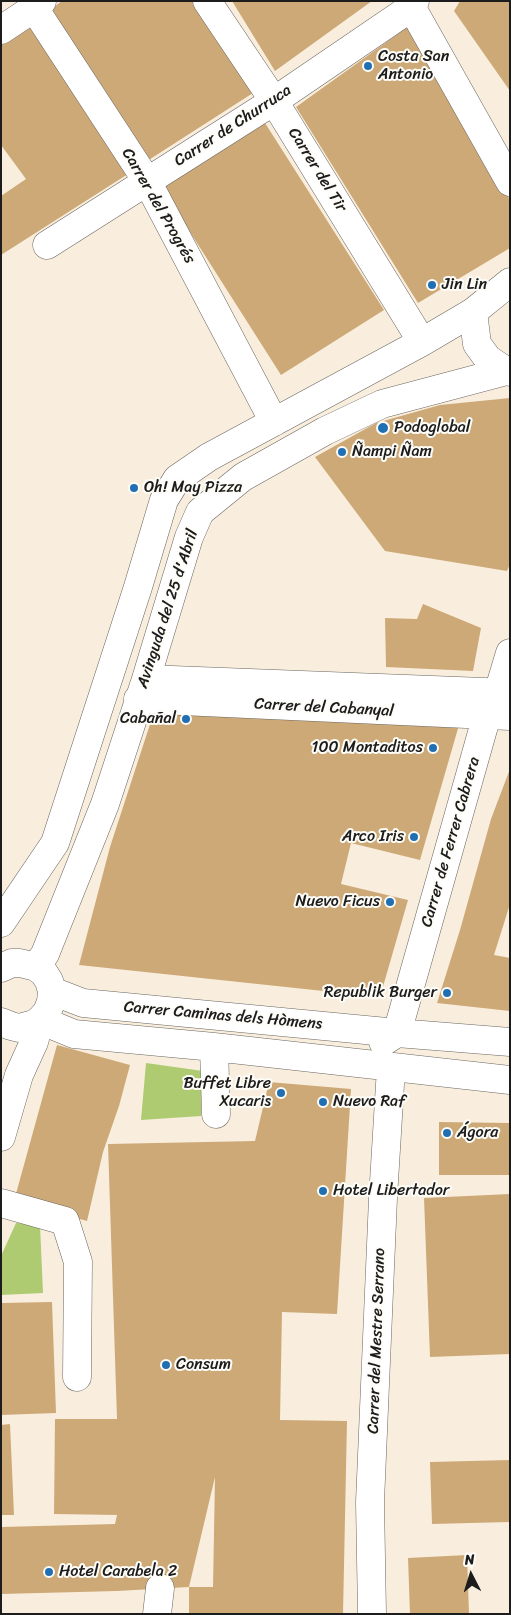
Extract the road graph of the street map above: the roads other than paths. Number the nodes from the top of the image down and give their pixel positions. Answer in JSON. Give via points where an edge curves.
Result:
{"nodes":[{"id":1,"x":207,"y":1,"type":"edge"},
{"id":2,"x":412,"y":3,"type":"edge"},
{"id":3,"x":38,"y":4,"type":"edge"},
{"id":4,"x":1,"y":30,"type":"edge"},
{"id":5,"x":274,"y":101,"type":"junction"},
{"id":6,"x":147,"y":181,"type":"junction"},
{"id":7,"x":510,"y":182,"type":"edge"},
{"id":8,"x":47,"y":245,"type":"dead end"},
{"id":9,"x":508,"y":287,"type":"edge"},
{"id":10,"x":473,"y":312,"type":"junction"},
{"id":11,"x":422,"y":342,"type":"junction"},
{"id":12,"x":508,"y":371,"type":"edge"},
{"id":13,"x":274,"y":422,"type":"junction"},
{"id":14,"x":510,"y":653,"type":"edge"},
{"id":15,"x":142,"y":689,"type":"junction"},
{"id":16,"x":501,"y":704,"type":"edge"},
{"id":17,"x":1,"y":923,"type":"edge"},
{"id":18,"x":36,"y":967,"type":"junction"},
{"id":19,"x":1,"y":968,"type":"edge"},
{"id":20,"x":52,"y":991,"type":"junction"},
{"id":21,"x":40,"y":1020,"type":"junction"},
{"id":22,"x":3,"y":1023,"type":"edge"},
{"id":23,"x":403,"y":1033,"type":"junction"},
{"id":24,"x":510,"y":1042,"type":"edge"},
{"id":25,"x":214,"y":1047,"type":"junction"},
{"id":26,"x":393,"y":1068,"type":"junction"},
{"id":27,"x":19,"y":1075,"type":"junction"},
{"id":28,"x":510,"y":1080,"type":"edge"},
{"id":29,"x":216,"y":1114,"type":"dead end"},
{"id":30,"x":1,"y":1137,"type":"edge"},
{"id":31,"x":1,"y":1203,"type":"edge"},
{"id":32,"x":77,"y":1377,"type":"dead end"},
{"id":33,"x":372,"y":1614,"type":"edge"}],
"edges":[{"from":1,"to":5,"type":"street","name":"Carrer del Tir"},
{"from":2,"to":5,"type":"street","name":"Carrer de Churruca"},
{"from":2,"to":7,"type":"street"},
{"from":3,"to":4,"type":"street"},
{"from":3,"to":6,"type":"street","name":"Carrer del Progrés"},
{"from":5,"to":6,"type":"street","name":"Carrer de Churruca"},
{"from":5,"to":11,"type":"street","name":"Carrer del Tir"},
{"from":6,"to":8,"type":"street","name":"Carrer de Churruca"},
{"from":6,"to":13,"type":"street","name":"Carrer del Progrés"},
{"from":9,"to":10,"type":"street"},
{"from":10,"to":11,"type":"street"},
{"from":10,"to":12,"type":"street","via":[[477,344],[488,359]]},
{"from":11,"to":13,"type":"street"},
{"from":12,"to":15,"type":"street","name":"Avinguda del 25 d'Abril","via":[[382,404],[324,431],[243,477],[200,512],[189,537]]},
{"from":13,"to":17,"type":"street","via":[[176,479],[164,500],[55,843]]},
{"from":14,"to":16,"type":"street","name":"Carrer de Ferrer Cabrera"},
{"from":15,"to":16,"type":"street","name":"Carrer del Cabanyal"},
{"from":15,"to":18,"type":"street","name":"Avinguda del 25 d'Abril","via":[[104,804],[45,954]]},
{"from":16,"to":23,"type":"street","name":"Carrer de Ferrer Cabrera"},
{"from":18,"to":19,"type":"street","via":[[12,963]]},
{"from":18,"to":20,"type":"street","via":[[44,973]]},
{"from":20,"to":21,"type":"street","via":[[47,1012]]},
{"from":20,"to":23,"type":"street","name":"Carrer Caminas dels Hòmens","via":[[82,1003]]},
{"from":21,"to":22,"type":"street","via":[[19,1028]]},
{"from":21,"to":25,"type":"street","name":"Carrer Caminas dels Hòmens","via":[[74,1034]]},
{"from":21,"to":27,"type":"street"},
{"from":22,"to":27,"type":"street"},
{"from":23,"to":24,"type":"street","name":"Carrer Caminas dels Hòmens"},
{"from":23,"to":26,"type":"street","via":[[381,1044]]},
{"from":25,"to":26,"type":"street","name":"Carrer Caminas dels Hòmens"},
{"from":25,"to":29,"type":"street"},
{"from":26,"to":28,"type":"street","name":"Carrer Caminas dels Hòmens"},
{"from":26,"to":33,"type":"street","name":"Carrer del Mestre Serrano","via":[[383,1198],[370,1502]]},
{"from":27,"to":30,"type":"street"},
{"from":31,"to":32,"type":"street","via":[[65,1222],[78,1262]]}]}
